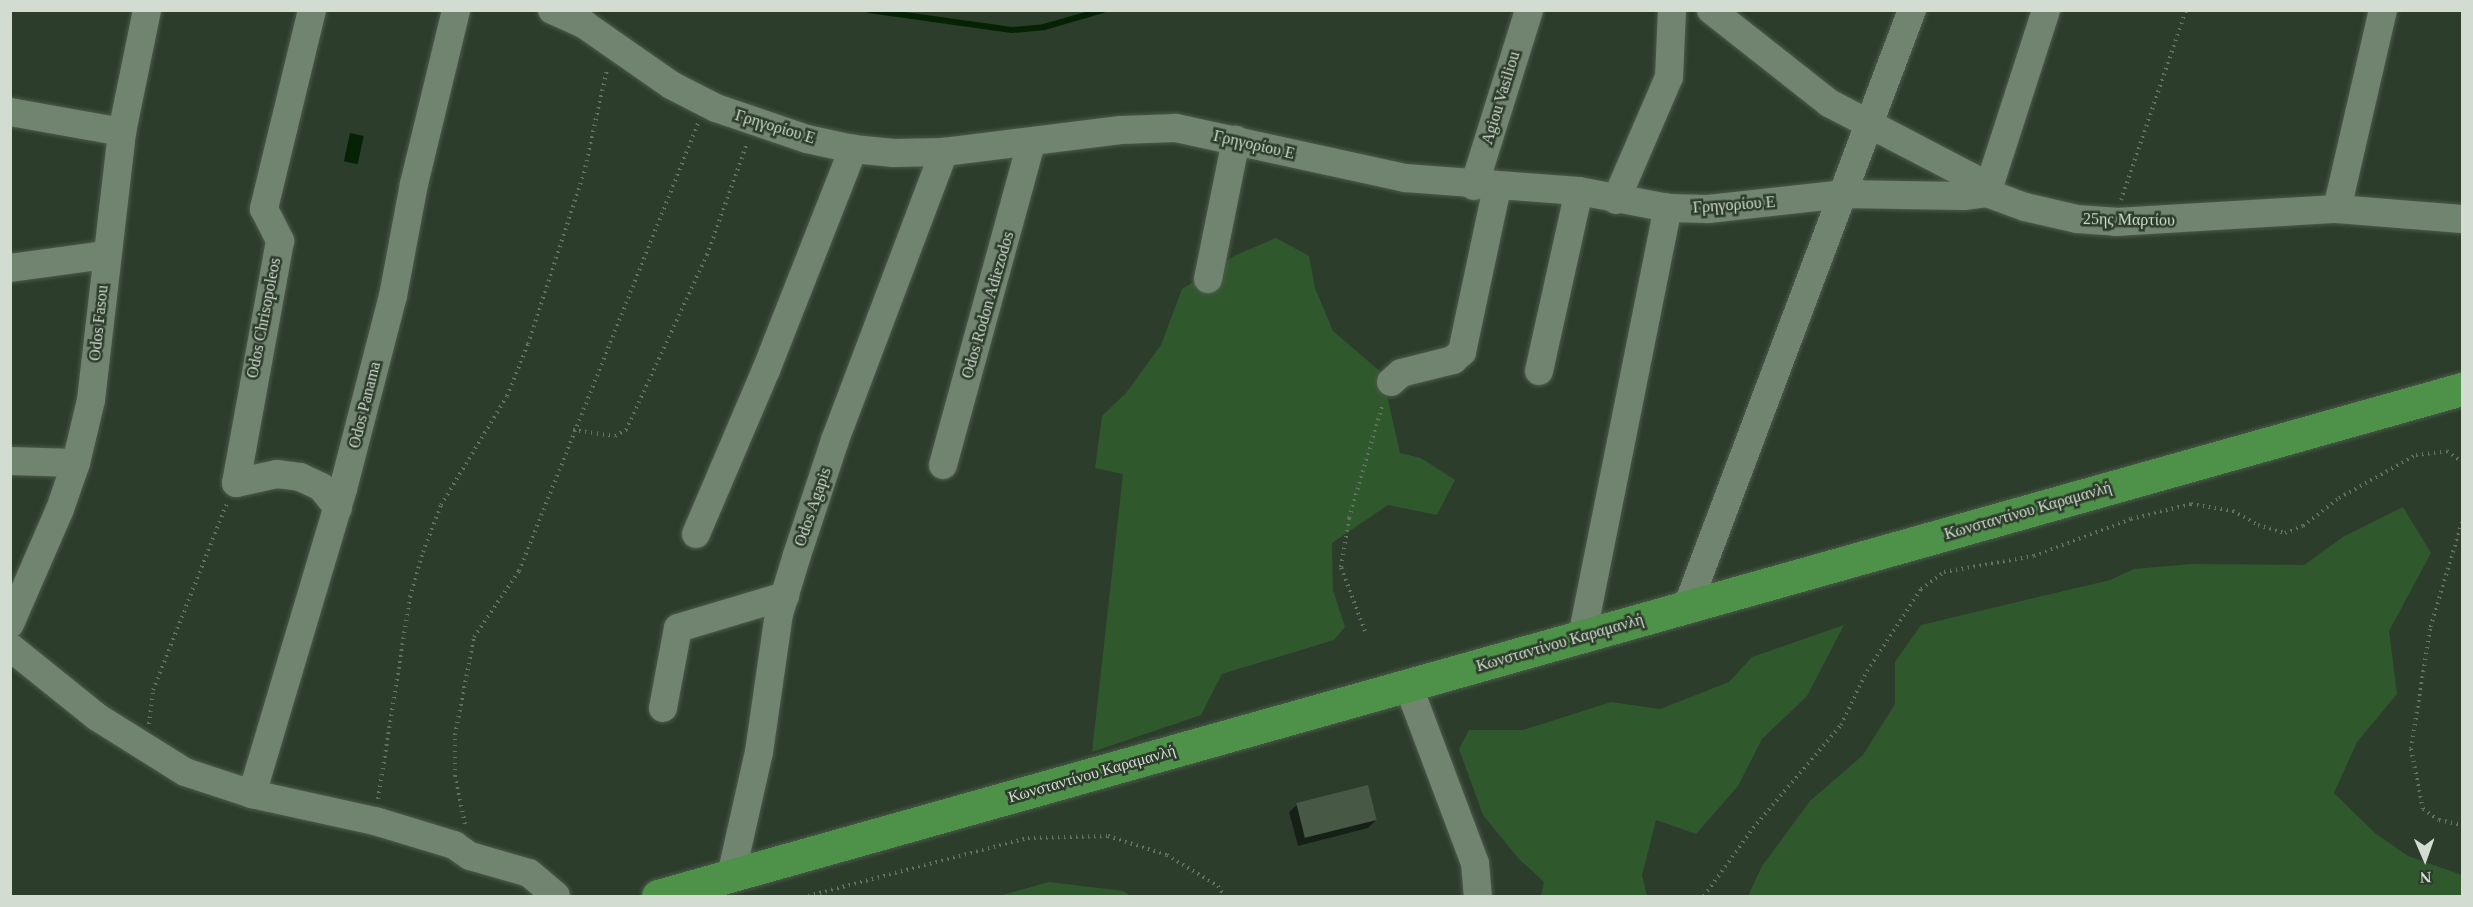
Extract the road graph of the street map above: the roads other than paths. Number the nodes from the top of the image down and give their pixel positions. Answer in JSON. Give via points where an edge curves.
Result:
{"nodes":[{"id":1,"x":147,"y":10,"type":"edge"},
{"id":2,"x":312,"y":10,"type":"edge"},
{"id":3,"x":456,"y":10,"type":"edge"},
{"id":4,"x":552,"y":10,"type":"edge"},
{"id":5,"x":1529,"y":10,"type":"edge"},
{"id":6,"x":1672,"y":10,"type":"edge"},
{"id":7,"x":1711,"y":10,"type":"edge"},
{"id":8,"x":1912,"y":10,"type":"edge"},
{"id":9,"x":2046,"y":10,"type":"edge"},
{"id":10,"x":2384,"y":10,"type":"edge"},
{"id":11,"x":10,"y":112,"type":"edge"},
{"id":12,"x":1869,"y":127,"type":"junction"},
{"id":13,"x":122,"y":132,"type":"junction"},
{"id":14,"x":1236,"y":140,"type":"junction"},
{"id":15,"x":1031,"y":143,"type":"junction"},
{"id":16,"x":853,"y":149,"type":"junction"},
{"id":17,"x":944,"y":152,"type":"junction"},
{"id":18,"x":1486,"y":187,"type":"junction"},
{"id":19,"x":1579,"y":191,"type":"junction"},
{"id":20,"x":1987,"y":192,"type":"junction"},
{"id":21,"x":1843,"y":194,"type":"junction"},
{"id":22,"x":1616,"y":200,"type":"junction"},
{"id":23,"x":1668,"y":208,"type":"junction"},
{"id":24,"x":2337,"y":209,"type":"junction"},
{"id":25,"x":2463,"y":219,"type":"edge"},
{"id":26,"x":105,"y":255,"type":"junction"},
{"id":27,"x":10,"y":268,"type":"edge"},
{"id":28,"x":1208,"y":279,"type":"dead end"},
{"id":29,"x":1539,"y":371,"type":"dead end"},
{"id":30,"x":1391,"y":382,"type":"road end"},
{"id":31,"x":2463,"y":389,"type":"edge"},
{"id":32,"x":10,"y":461,"type":"edge"},
{"id":33,"x":76,"y":463,"type":"junction"},
{"id":34,"x":942,"y":465,"type":"dead end"},
{"id":35,"x":338,"y":508,"type":"junction"},
{"id":36,"x":696,"y":534,"type":"dead end"},
{"id":37,"x":785,"y":596,"type":"junction"},
{"id":38,"x":1687,"y":608,"type":"junction"},
{"id":39,"x":10,"y":624,"type":"edge"},
{"id":40,"x":1582,"y":637,"type":"junction"},
{"id":41,"x":10,"y":647,"type":"edge"},
{"id":42,"x":1408,"y":685,"type":"junction"},
{"id":43,"x":663,"y":708,"type":"dead end"},
{"id":44,"x":252,"y":794,"type":"junction"},
{"id":45,"x":731,"y":876,"type":"junction"},
{"id":46,"x":556,"y":897,"type":"edge"},
{"id":47,"x":658,"y":897,"type":"edge"},
{"id":48,"x":1478,"y":897,"type":"edge"}],
"edges":[{"from":1,"to":13,"type":"street","name":"Odos Fasou"},
{"from":2,"to":35,"type":"street","name":"Odos Chrisopoleos","via":[[264,209],[280,241],[236,483],[277,474],[300,477],[321,487]]},
{"from":3,"to":35,"type":"street","name":"Odos Panama","via":[[414,184],[393,296]]},
{"from":4,"to":16,"type":"street","name":"Γρηγορίου Ε","via":[[613,42],[671,85],[706,104]]},
{"from":5,"to":18,"type":"street","name":"Agiou Vasiliou"},
{"from":6,"to":22,"type":"street","via":[[1669,77]]},
{"from":7,"to":12,"type":"street","name":"25ης Μαρτίου","via":[[1783,70]]},
{"from":8,"to":12,"type":"street"},
{"from":9,"to":20,"type":"street"},
{"from":10,"to":24,"type":"street"},
{"from":11,"to":13,"type":"street"},
{"from":12,"to":20,"type":"street","name":"25ης Μαρτίου","via":[[1971,177]]},
{"from":12,"to":21,"type":"street"},
{"from":13,"to":26,"type":"street","name":"Odos Fasou"},
{"from":14,"to":15,"type":"street","name":"Γρηγορίου Ε","via":[[1176,128],[1121,130]]},
{"from":14,"to":18,"type":"street","name":"Γρηγορίου Ε","via":[[1405,178]]},
{"from":14,"to":28,"type":"street"},
{"from":15,"to":17,"type":"street","name":"Γρηγορίου Ε"},
{"from":15,"to":34,"type":"street","name":"Odos Rodon Adiezodos"},
{"from":16,"to":17,"type":"street","name":"Γρηγορίου Ε"},
{"from":16,"to":36,"type":"street"},
{"from":17,"to":37,"type":"street","name":"Odos Agapis","via":[[835,440]]},
{"from":18,"to":19,"type":"street","name":"Γρηγορίου Ε"},
{"from":18,"to":30,"type":"street","name":"Agiou Vasiliou","via":[[1462,352],[1453,360],[1401,373]]},
{"from":19,"to":22,"type":"street","name":"Γρηγορίου Ε"},
{"from":19,"to":29,"type":"street"},
{"from":20,"to":21,"type":"street","name":"Γρηγορίου Ε","via":[[1964,196]]},
{"from":20,"to":24,"type":"street","name":"25ης Μαρτίου","via":[[2046,212],[2116,222]]},
{"from":21,"to":23,"type":"street","name":"Γρηγορίου Ε","via":[[1708,209]]},
{"from":21,"to":38,"type":"street"},
{"from":22,"to":23,"type":"street","name":"Γρηγορίου Ε"},
{"from":23,"to":40,"type":"street"},
{"from":24,"to":25,"type":"street","name":"25ης Μαρτίου"},
{"from":26,"to":27,"type":"street"},
{"from":26,"to":33,"type":"street","name":"Odos Fasou","via":[[91,400]]},
{"from":31,"to":38,"type":"main road","name":"Κωνσταντίνου Καραμανλή"},
{"from":32,"to":33,"type":"street"},
{"from":33,"to":39,"type":"street","name":"Odos Fasou"},
{"from":35,"to":44,"type":"street","name":"Odos Panama"},
{"from":37,"to":43,"type":"street","via":[[678,628]]},
{"from":37,"to":45,"type":"street","name":"Odos Agapis","via":[[759,752]]},
{"from":38,"to":40,"type":"main road","name":"Κωνσταντίνου Καραμανλή"},
{"from":40,"to":42,"type":"main road","name":"Κωνσταντίνου Καραμανλή"},
{"from":41,"to":44,"type":"street","via":[[97,717],[185,772]]},
{"from":42,"to":45,"type":"main road","name":"Κωνσταντίνου Καραμανλή"},
{"from":42,"to":48,"type":"street","via":[[1474,863]]},
{"from":44,"to":46,"type":"street","via":[[375,821],[454,846],[471,856],[529,873]]},
{"from":45,"to":47,"type":"main road","name":"Κωνσταντίνου Καραμανλή"}]}
